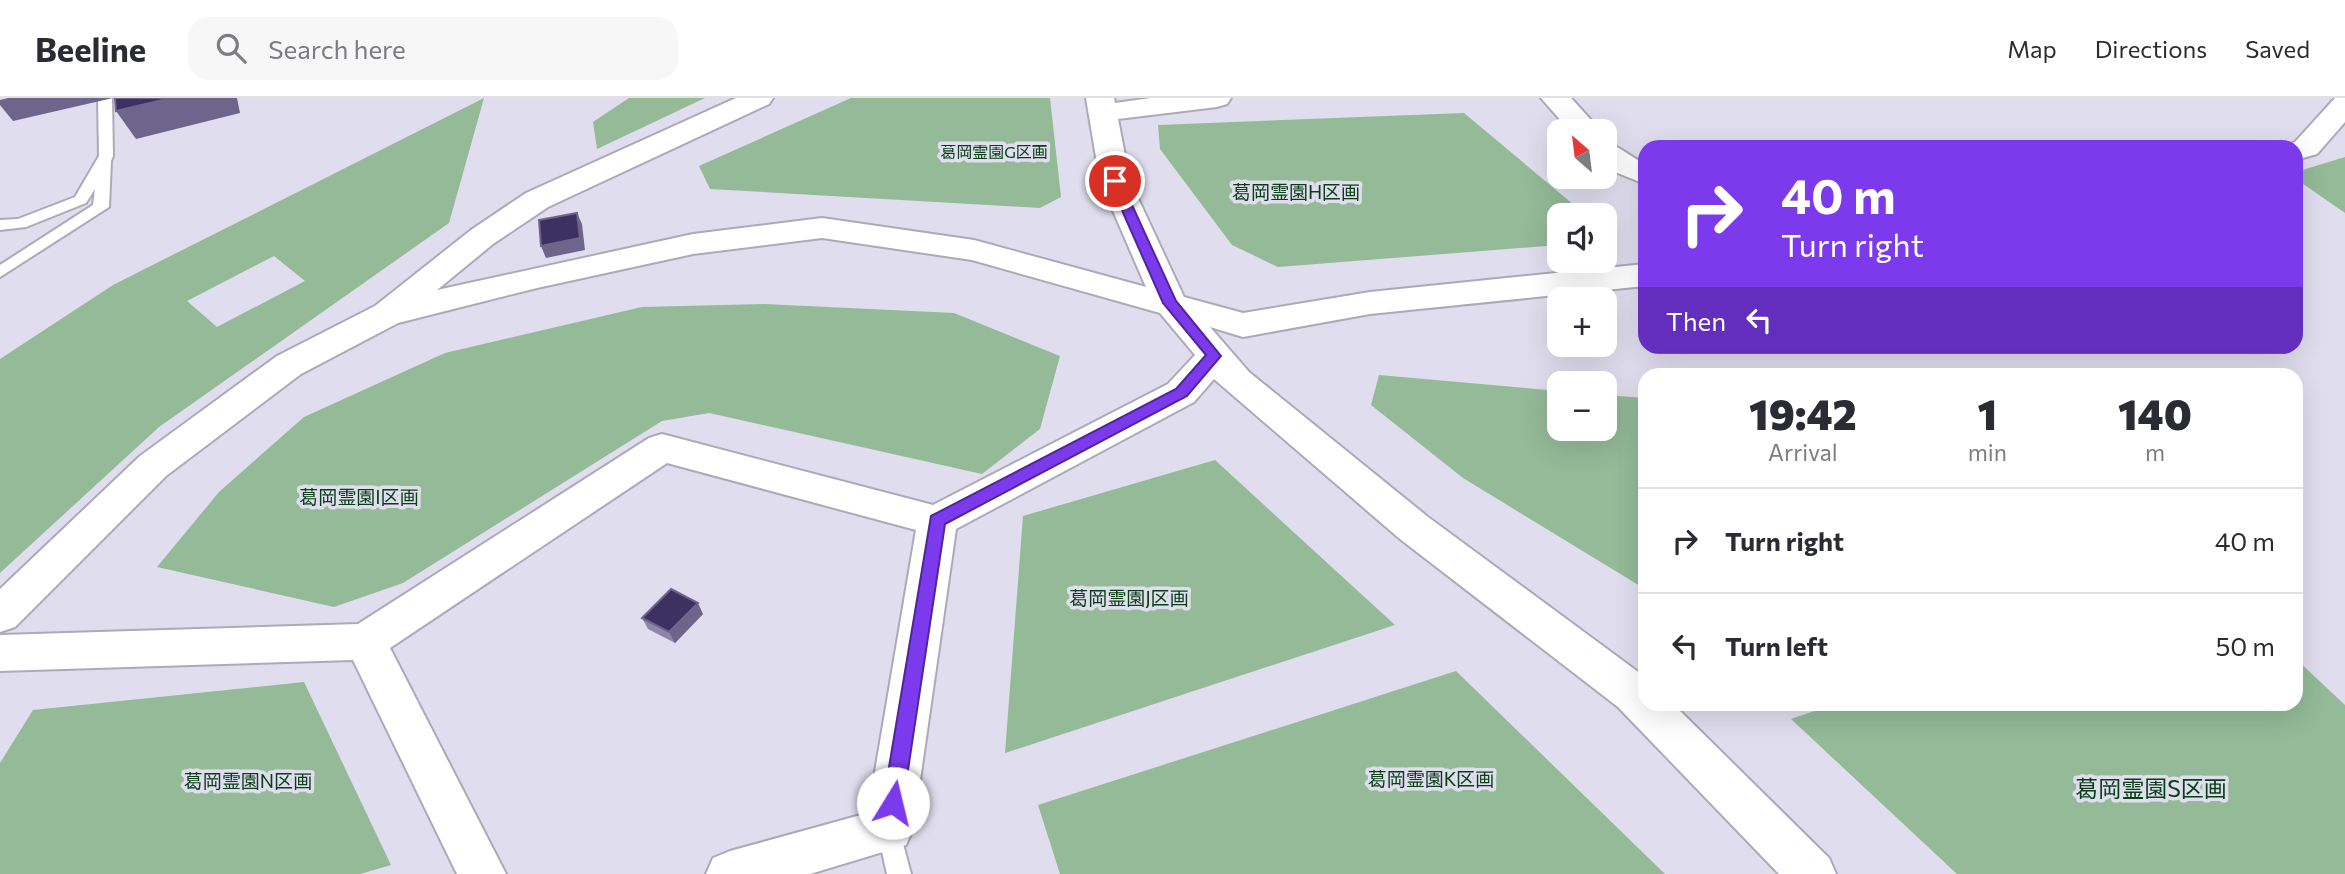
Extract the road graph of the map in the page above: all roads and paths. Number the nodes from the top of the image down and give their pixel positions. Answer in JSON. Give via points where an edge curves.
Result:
{"nodes":[{"id":1,"x":105,"y":98,"type":"edge"},
{"id":2,"x":759,"y":98,"type":"edge"},
{"id":3,"x":1217,"y":98,"type":"edge"},
{"id":4,"x":1555,"y":98,"type":"edge"},
{"id":5,"x":2341,"y":103,"type":"edge"},
{"id":6,"x":1100,"y":106,"type":"edge"},
{"id":7,"x":1575,"y":119,"type":"edge"},
{"id":8,"x":2303,"y":149,"type":"edge"},
{"id":9,"x":106,"y":156,"type":"junction"},
{"id":10,"x":1617,"y":162,"type":"edge"},
{"id":11,"x":1638,"y":172,"type":"edge"},
{"id":12,"x":0,"y":225,"type":"edge"},
{"id":13,"x":0,"y":272,"type":"edge"},
{"id":14,"x":1638,"y":276,"type":"edge"},
{"id":15,"x":1170,"y":303,"type":"junction"},
{"id":16,"x":387,"y":314,"type":"junction"},
{"id":17,"x":1214,"y":356,"type":"junction"},
{"id":18,"x":937,"y":521,"type":"junction"},
{"id":19,"x":0,"y":615,"type":"edge"},
{"id":20,"x":365,"y":642,"type":"junction"},
{"id":21,"x":0,"y":653,"type":"edge"},
{"id":22,"x":1638,"y":699,"type":"edge"},
{"id":23,"x":1650,"y":711,"type":"edge"},
{"id":24,"x":889,"y":829,"type":"junction"},
{"id":25,"x":482,"y":874,"type":"edge"},
{"id":26,"x":730,"y":874,"type":"edge"},
{"id":27,"x":899,"y":874,"type":"edge"},
{"id":28,"x":1812,"y":874,"type":"edge"}],
"edges":[{"from":1,"to":9,"type":"lane"},
{"from":2,"to":16,"type":"street","via":[[537,200],[482,237]]},
{"from":3,"to":6,"type":"street"},
{"from":4,"to":7,"type":"street"},
{"from":5,"to":8,"type":"street"},
{"from":6,"to":15,"type":"street","via":[[1115,181]]},
{"from":9,"to":12,"type":"lane","via":[[81,201],[20,224]]},
{"from":9,"to":13,"type":"lane","via":[[100,207]]},
{"from":10,"to":11,"type":"street"},
{"from":14,"to":15,"type":"street","via":[[1370,303],[1243,325]]},
{"from":15,"to":16,"type":"street","via":[[974,250],[822,228],[693,244]]},
{"from":15,"to":17,"type":"street"},
{"from":16,"to":19,"type":"street","via":[[289,365],[153,466]]},
{"from":17,"to":18,"type":"street","via":[[1181,393]]},
{"from":17,"to":22,"type":"street","via":[[1236,381],[1414,528]]},
{"from":18,"to":20,"type":"street","via":[[662,447]]},
{"from":18,"to":24,"type":"street"},
{"from":20,"to":21,"type":"street"},
{"from":20,"to":25,"type":"street"},
{"from":23,"to":28,"type":"street"},
{"from":24,"to":26,"type":"street"},
{"from":24,"to":27,"type":"lane"}]}
